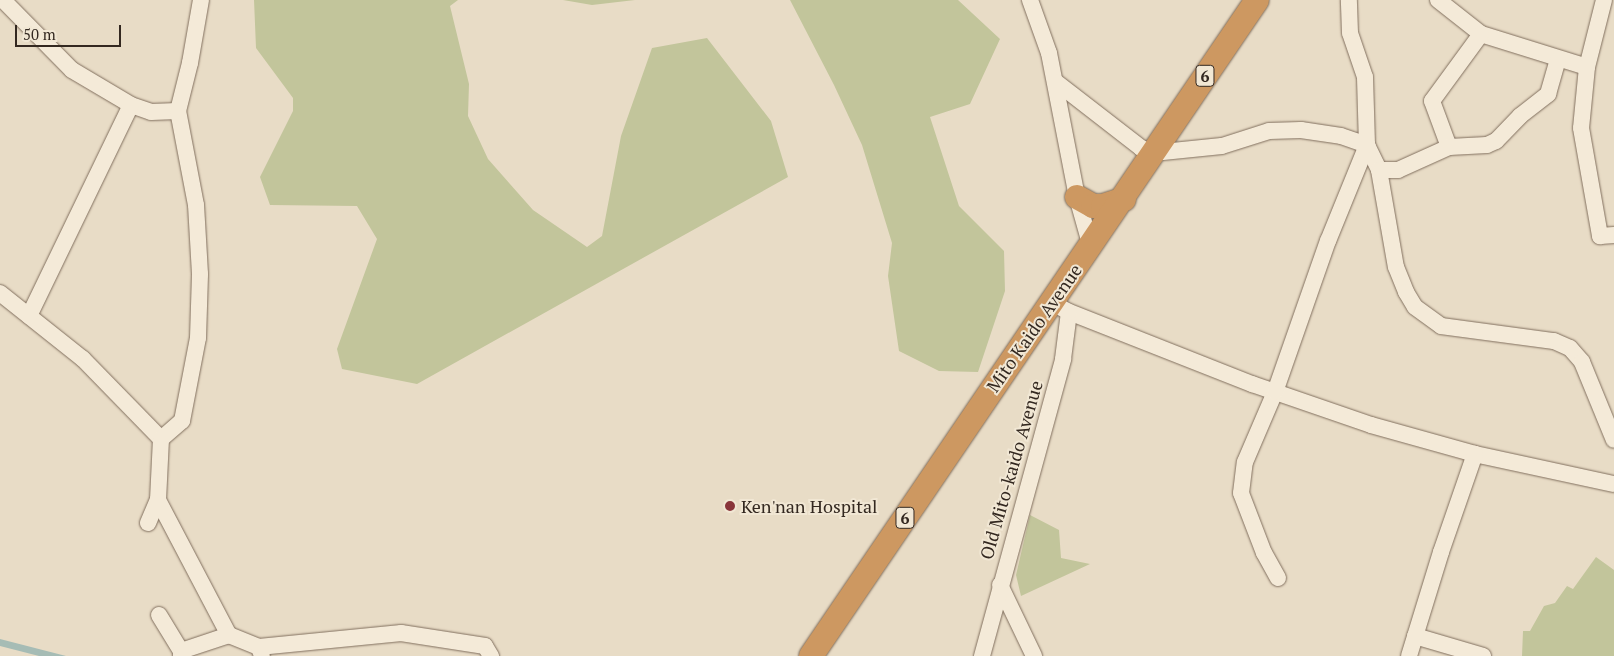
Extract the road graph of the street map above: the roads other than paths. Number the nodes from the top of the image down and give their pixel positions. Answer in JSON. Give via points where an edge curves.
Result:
{"nodes":[{"id":1,"x":3,"y":0,"type":"edge"},
{"id":2,"x":201,"y":0,"type":"edge"},
{"id":3,"x":1030,"y":0,"type":"edge"},
{"id":4,"x":1257,"y":0,"type":"edge"},
{"id":5,"x":1349,"y":0,"type":"edge"},
{"id":6,"x":1438,"y":0,"type":"edge"},
{"id":7,"x":1604,"y":0,"type":"edge"},
{"id":8,"x":1481,"y":34,"type":"junction"},
{"id":9,"x":1558,"y":59,"type":"junction"},
{"id":10,"x":1587,"y":67,"type":"junction"},
{"id":11,"x":1056,"y":82,"type":"junction"},
{"id":12,"x":132,"y":105,"type":"junction"},
{"id":13,"x":178,"y":111,"type":"junction"},
{"id":14,"x":1367,"y":145,"type":"junction"},
{"id":15,"x":1449,"y":147,"type":"junction"},
{"id":16,"x":1154,"y":153,"type":"junction"},
{"id":17,"x":1380,"y":170,"type":"junction"},
{"id":18,"x":1077,"y":197,"type":"junction"},
{"id":19,"x":1124,"y":199,"type":"junction"},
{"id":20,"x":1614,"y":235,"type":"edge"},
{"id":21,"x":1091,"y":247,"type":"junction"},
{"id":22,"x":0,"y":293,"type":"edge"},
{"id":23,"x":1061,"y":307,"type":"junction"},
{"id":24,"x":28,"y":316,"type":"junction"},
{"id":25,"x":1275,"y":392,"type":"junction"},
{"id":26,"x":161,"y":439,"type":"junction"},
{"id":27,"x":1614,"y":440,"type":"edge"},
{"id":28,"x":1475,"y":454,"type":"junction"},
{"id":29,"x":1614,"y":484,"type":"edge"},
{"id":30,"x":158,"y":500,"type":"junction"},
{"id":31,"x":148,"y":522,"type":"dead end"},
{"id":32,"x":1278,"y":578,"type":"dead end"},
{"id":33,"x":1000,"y":585,"type":"junction"},
{"id":34,"x":159,"y":615,"type":"dead end"},
{"id":35,"x":229,"y":635,"type":"junction"},
{"id":36,"x":1416,"y":636,"type":"junction"},
{"id":37,"x":261,"y":651,"type":"edge"},
{"id":38,"x":181,"y":653,"type":"edge"},
{"id":39,"x":491,"y":656,"type":"edge"},
{"id":40,"x":811,"y":656,"type":"edge"},
{"id":41,"x":982,"y":656,"type":"edge"},
{"id":42,"x":1034,"y":656,"type":"edge"},
{"id":43,"x":1409,"y":656,"type":"edge"},
{"id":44,"x":1482,"y":656,"type":"edge"}],
"edges":[{"from":1,"to":12,"type":"street","via":[[72,70]]},
{"from":2,"to":13,"type":"street"},
{"from":3,"to":11,"type":"street"},
{"from":4,"to":16,"type":"highway","name":"Mito Kaido Avenue","number":"6"},
{"from":5,"to":14,"type":"street","via":[[1350,33],[1365,77]]},
{"from":6,"to":8,"type":"street"},
{"from":7,"to":10,"type":"street"},
{"from":8,"to":9,"type":"street"},
{"from":8,"to":15,"type":"street","via":[[1432,101]]},
{"from":9,"to":10,"type":"street"},
{"from":9,"to":15,"type":"street","via":[[1548,94],[1496,141],[1487,145]]},
{"from":10,"to":20,"type":"street","via":[[1581,128],[1600,236]]},
{"from":11,"to":16,"type":"street","via":[[1141,148]]},
{"from":11,"to":18,"type":"street"},
{"from":12,"to":13,"type":"street","via":[[151,112]]},
{"from":12,"to":24,"type":"street"},
{"from":13,"to":26,"type":"street","via":[[196,205],[200,274],[198,338],[182,421]]},
{"from":14,"to":16,"type":"street","via":[[1341,136],[1301,130],[1269,132],[1222,146]]},
{"from":14,"to":17,"type":"street"},
{"from":14,"to":25,"type":"street","via":[[1328,241]]},
{"from":15,"to":17,"type":"street","via":[[1398,170]]},
{"from":16,"to":19,"type":"highway","name":"Mito Kaido Avenue","number":"6"},
{"from":17,"to":27,"type":"street","via":[[1396,267],[1415,307],[1441,326],[1554,341],[1570,348],[1582,362]]},
{"from":18,"to":19,"type":"highway","via":[[1093,206]]},
{"from":18,"to":21,"type":"street"},
{"from":19,"to":21,"type":"highway","name":"Mito Kaido Avenue","number":"6"},
{"from":21,"to":23,"type":"highway","name":"Mito Kaido Avenue","number":"6"},
{"from":22,"to":24,"type":"street"},
{"from":23,"to":25,"type":"street"},
{"from":23,"to":33,"type":"street","name":"Old Mito-kaido Avenue","via":[[1063,360]]},
{"from":23,"to":40,"type":"highway","name":"Mito Kaido Avenue","number":"6"},
{"from":24,"to":26,"type":"street","via":[[83,359]]},
{"from":25,"to":28,"type":"street","via":[[1371,425]]},
{"from":25,"to":32,"type":"street","via":[[1245,462],[1241,493],[1264,553]]},
{"from":26,"to":30,"type":"street"},
{"from":28,"to":29,"type":"street"},
{"from":28,"to":36,"type":"street"},
{"from":30,"to":31,"type":"street"},
{"from":30,"to":35,"type":"street"},
{"from":33,"to":41,"type":"street","name":"Old Mito-kaido Avenue"},
{"from":33,"to":42,"type":"street"},
{"from":34,"to":38,"type":"street"},
{"from":35,"to":37,"type":"street"},
{"from":35,"to":38,"type":"street"},
{"from":36,"to":43,"type":"street"},
{"from":36,"to":44,"type":"street"},
{"from":37,"to":39,"type":"street","via":[[401,633],[485,646]]}]}
